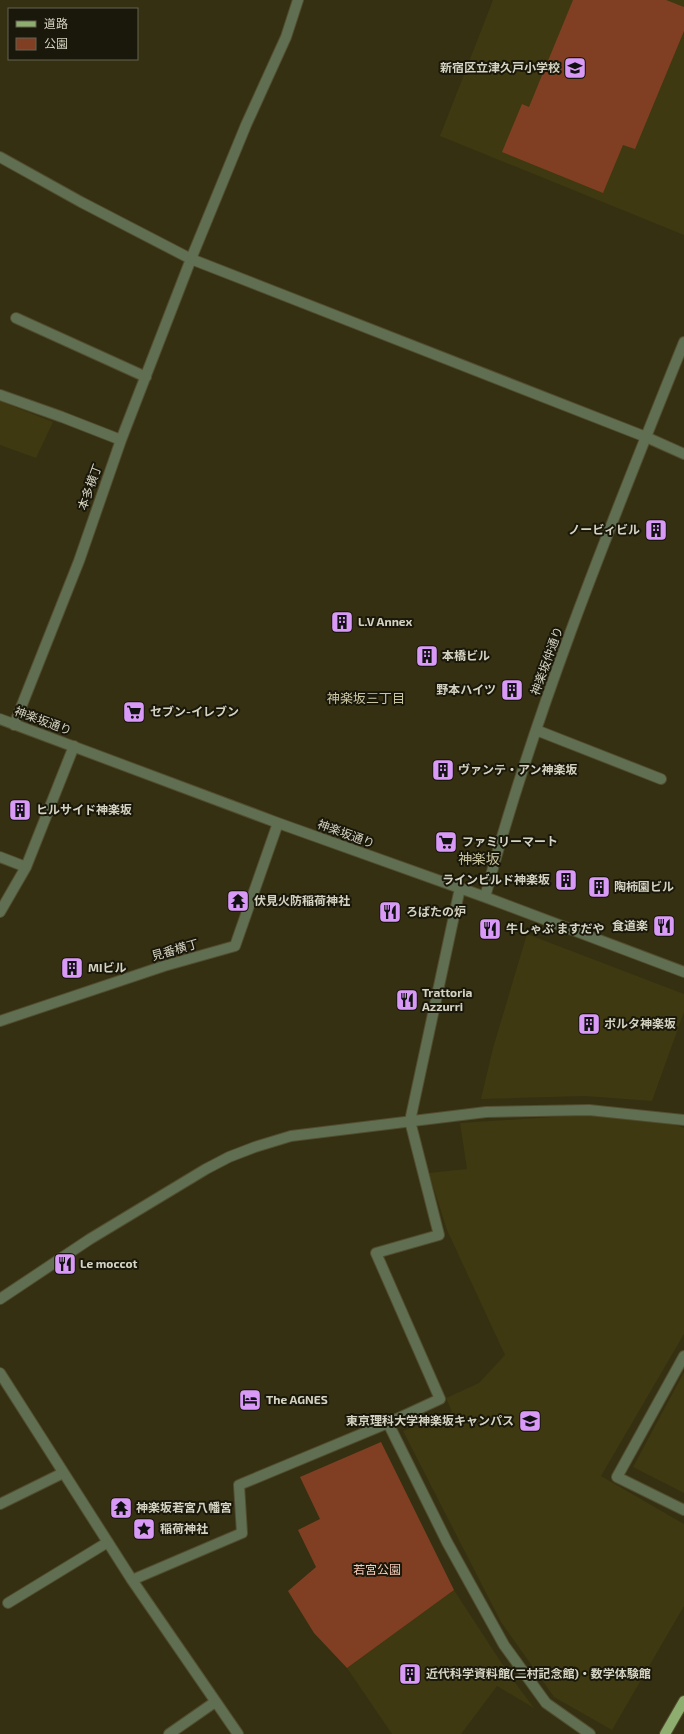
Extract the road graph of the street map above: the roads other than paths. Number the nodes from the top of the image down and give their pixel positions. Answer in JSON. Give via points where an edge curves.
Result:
{"nodes":[{"id":1,"x":298,"y":0,"type":"edge"},
{"id":2,"x":0,"y":157,"type":"edge"},
{"id":3,"x":191,"y":259,"type":"junction"},
{"id":4,"x":16,"y":318,"type":"dead end"},
{"id":5,"x":684,"y":342,"type":"edge"},
{"id":6,"x":146,"y":377,"type":"junction"},
{"id":7,"x":0,"y":395,"type":"edge"},
{"id":8,"x":646,"y":437,"type":"junction"},
{"id":9,"x":121,"y":440,"type":"junction"},
{"id":10,"x":684,"y":454,"type":"edge"},
{"id":11,"x":0,"y":719,"type":"edge"},
{"id":12,"x":14,"y":725,"type":"junction"},
{"id":13,"x":536,"y":730,"type":"junction"},
{"id":14,"x":74,"y":746,"type":"junction"},
{"id":15,"x":661,"y":779,"type":"dead end"},
{"id":16,"x":278,"y":823,"type":"junction"},
{"id":17,"x":0,"y":857,"type":"edge"},
{"id":18,"x":26,"y":867,"type":"junction"},
{"id":19,"x":460,"y":888,"type":"junction"},
{"id":20,"x":485,"y":897,"type":"junction"},
{"id":21,"x":0,"y":912,"type":"edge"},
{"id":22,"x":684,"y":972,"type":"edge"},
{"id":23,"x":0,"y":1021,"type":"edge"},
{"id":24,"x":684,"y":1120,"type":"edge"},
{"id":25,"x":410,"y":1121,"type":"junction"},
{"id":26,"x":0,"y":1299,"type":"edge"},
{"id":27,"x":684,"y":1356,"type":"edge"},
{"id":28,"x":0,"y":1373,"type":"edge"},
{"id":29,"x":388,"y":1423,"type":"junction"},
{"id":30,"x":63,"y":1473,"type":"junction"},
{"id":31,"x":0,"y":1504,"type":"edge"},
{"id":32,"x":684,"y":1510,"type":"edge"},
{"id":33,"x":108,"y":1542,"type":"junction"},
{"id":34,"x":132,"y":1580,"type":"junction"},
{"id":35,"x":8,"y":1603,"type":"dead end"},
{"id":36,"x":684,"y":1701,"type":"edge"},
{"id":37,"x":215,"y":1702,"type":"junction"},
{"id":38,"x":169,"y":1734,"type":"edge"},
{"id":39,"x":238,"y":1734,"type":"edge"},
{"id":40,"x":590,"y":1734,"type":"edge"},
{"id":41,"x":665,"y":1734,"type":"edge"}],
"edges":[{"from":1,"to":3,"type":"street","name":"本多横丁","via":[[286,37],[246,125]]},
{"from":2,"to":3,"type":"street"},
{"from":3,"to":6,"type":"street","name":"本多横丁"},
{"from":3,"to":8,"type":"street"},
{"from":4,"to":6,"type":"street"},
{"from":5,"to":8,"type":"street","name":"神楽坂仲通り"},
{"from":6,"to":9,"type":"street","name":"本多横丁"},
{"from":7,"to":9,"type":"street"},
{"from":8,"to":10,"type":"street"},
{"from":8,"to":13,"type":"street","name":"神楽坂仲通り","via":[[587,588]]},
{"from":9,"to":12,"type":"street","name":"本多横丁","via":[[78,562]]},
{"from":11,"to":12,"type":"street","name":"神楽坂通り"},
{"from":12,"to":14,"type":"street","name":"神楽坂通り"},
{"from":13,"to":15,"type":"street"},
{"from":13,"to":20,"type":"street","name":"神楽坂仲通り"},
{"from":14,"to":16,"type":"street","name":"神楽坂通り"},
{"from":14,"to":18,"type":"street"},
{"from":16,"to":19,"type":"street","name":"神楽坂通り"},
{"from":16,"to":23,"type":"street","name":"見番横丁","via":[[235,946],[164,966]]},
{"from":17,"to":18,"type":"street"},
{"from":18,"to":21,"type":"street"},
{"from":19,"to":20,"type":"street","name":"神楽坂通り"},
{"from":19,"to":25,"type":"street"},
{"from":20,"to":22,"type":"street","name":"神楽坂通り"},
{"from":24,"to":25,"type":"street","via":[[589,1110],[486,1112]]},
{"from":25,"to":26,"type":"street","via":[[292,1136],[229,1157],[90,1240]]},
{"from":25,"to":29,"type":"street","via":[[439,1235],[376,1253],[440,1399]]},
{"from":27,"to":32,"type":"street","via":[[617,1477]]},
{"from":28,"to":30,"type":"street"},
{"from":29,"to":34,"type":"street","via":[[239,1485],[242,1533]]},
{"from":29,"to":40,"type":"street","via":[[447,1542],[504,1645],[546,1703]]},
{"from":30,"to":31,"type":"street"},
{"from":30,"to":33,"type":"street"},
{"from":33,"to":34,"type":"street"},
{"from":33,"to":35,"type":"street"},
{"from":34,"to":37,"type":"street"},
{"from":36,"to":41,"type":"main road"},
{"from":37,"to":38,"type":"street"},
{"from":37,"to":39,"type":"street"}]}
